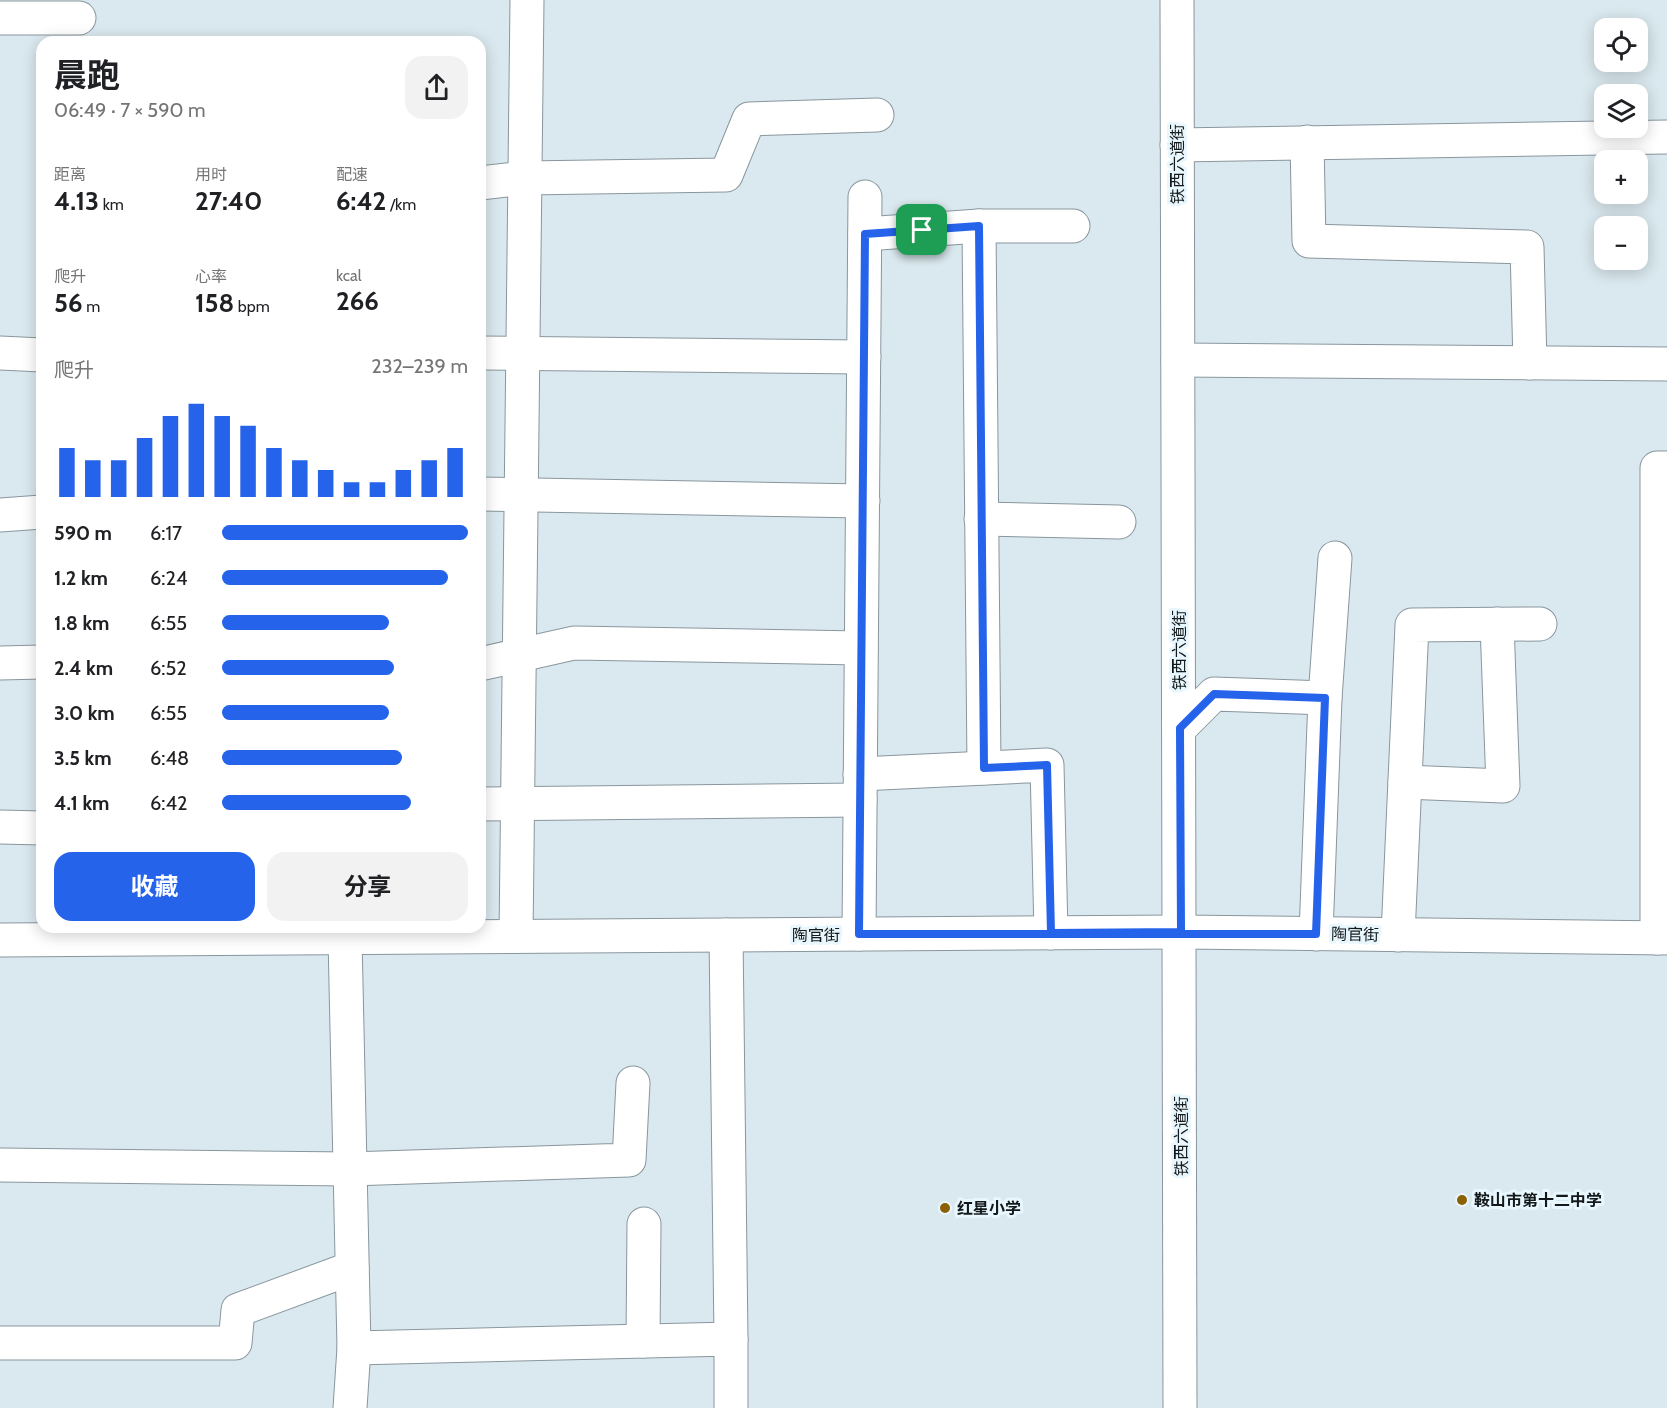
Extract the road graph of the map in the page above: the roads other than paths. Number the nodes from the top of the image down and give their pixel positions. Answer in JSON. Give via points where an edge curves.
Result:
{"nodes":[{"id":1,"x":527,"y":0,"type":"edge"},
{"id":2,"x":1177,"y":0,"type":"edge"},
{"id":3,"x":0,"y":18,"type":"edge"},
{"id":4,"x":79,"y":20,"type":"edge"},
{"id":5,"x":877,"y":115,"type":"dead end"},
{"id":6,"x":1667,"y":137,"type":"edge"},
{"id":7,"x":1307,"y":142,"type":"junction"},
{"id":8,"x":1177,"y":145,"type":"junction"},
{"id":9,"x":525,"y":178,"type":"junction"},
{"id":10,"x":486,"y":182,"type":"edge"},
{"id":11,"x":865,"y":197,"type":"dead end"},
{"id":12,"x":979,"y":226,"type":"junction"},
{"id":13,"x":1073,"y":226,"type":"dead end"},
{"id":14,"x":865,"y":234,"type":"junction"},
{"id":15,"x":0,"y":353,"type":"edge"},
{"id":16,"x":486,"y":353,"type":"edge"},
{"id":17,"x":523,"y":353,"type":"junction"},
{"id":18,"x":36,"y":355,"type":"edge"},
{"id":19,"x":864,"y":357,"type":"junction"},
{"id":20,"x":1178,"y":360,"type":"junction"},
{"id":21,"x":1530,"y":363,"type":"junction"},
{"id":22,"x":1667,"y":364,"type":"edge"},
{"id":23,"x":1667,"y":468,"type":"edge"},
{"id":24,"x":486,"y":494,"type":"edge"},
{"id":25,"x":521,"y":494,"type":"junction"},
{"id":26,"x":862,"y":501,"type":"junction"},
{"id":27,"x":36,"y":512,"type":"edge"},
{"id":28,"x":0,"y":515,"type":"edge"},
{"id":29,"x":981,"y":519,"type":"junction"},
{"id":30,"x":1119,"y":522,"type":"dead end"},
{"id":31,"x":1335,"y":558,"type":"dead end"},
{"id":32,"x":1497,"y":624,"type":"junction"},
{"id":33,"x":1540,"y":624,"type":"dead end"},
{"id":34,"x":861,"y":648,"type":"junction"},
{"id":35,"x":520,"y":656,"type":"junction"},
{"id":36,"x":36,"y":662,"type":"edge"},
{"id":37,"x":0,"y":663,"type":"edge"},
{"id":38,"x":486,"y":663,"type":"edge"},
{"id":39,"x":1325,"y":698,"type":"junction"},
{"id":40,"x":1180,"y":728,"type":"junction"},
{"id":41,"x":984,"y":768,"type":"junction"},
{"id":42,"x":1405,"y":782,"type":"junction"},
{"id":43,"x":860,"y":787,"type":"junction"},
{"id":44,"x":486,"y":804,"type":"edge"},
{"id":45,"x":518,"y":805,"type":"junction"},
{"id":46,"x":0,"y":827,"type":"edge"},
{"id":47,"x":36,"y":828,"type":"edge"},
{"id":48,"x":1181,"y":932,"type":"junction"},
{"id":49,"x":62,"y":933,"type":"edge"},
{"id":50,"x":1051,"y":933,"type":"junction"},
{"id":51,"x":859,"y":934,"type":"junction"},
{"id":52,"x":1316,"y":934,"type":"junction"},
{"id":53,"x":726,"y":935,"type":"junction"},
{"id":54,"x":1398,"y":935,"type":"junction"},
{"id":55,"x":516,"y":936,"type":"junction"},
{"id":56,"x":345,"y":938,"type":"junction"},
{"id":57,"x":1662,"y":938,"type":"edge"},
{"id":58,"x":0,"y":940,"type":"edge"},
{"id":59,"x":633,"y":1083,"type":"dead end"},
{"id":60,"x":0,"y":1165,"type":"edge"},
{"id":61,"x":350,"y":1169,"type":"junction"},
{"id":62,"x":644,"y":1224,"type":"dead end"},
{"id":63,"x":352,"y":1268,"type":"junction"},
{"id":64,"x":731,"y":1339,"type":"junction"},
{"id":65,"x":643,"y":1341,"type":"junction"},
{"id":66,"x":0,"y":1343,"type":"edge"},
{"id":67,"x":354,"y":1348,"type":"junction"},
{"id":68,"x":350,"y":1408,"type":"edge"},
{"id":69,"x":731,"y":1408,"type":"edge"},
{"id":70,"x":1180,"y":1408,"type":"edge"}],
"edges":[{"from":1,"to":9,"type":"street"},
{"from":2,"to":8,"type":"street","name":"铁西六道街"},
{"from":3,"to":4,"type":"street"},
{"from":5,"to":9,"type":"street","via":[[749,119],[726,175]]},
{"from":6,"to":7,"type":"street"},
{"from":7,"to":8,"type":"street"},
{"from":7,"to":21,"type":"street","via":[[1309,241],[1527,247]]},
{"from":8,"to":20,"type":"street","name":"铁西六道街"},
{"from":9,"to":10,"type":"street"},
{"from":9,"to":17,"type":"street"},
{"from":11,"to":14,"type":"street"},
{"from":12,"to":13,"type":"street"},
{"from":12,"to":14,"type":"street"},
{"from":12,"to":29,"type":"street"},
{"from":14,"to":19,"type":"street"},
{"from":15,"to":18,"type":"street"},
{"from":16,"to":17,"type":"street"},
{"from":17,"to":19,"type":"street"},
{"from":17,"to":25,"type":"street"},
{"from":19,"to":26,"type":"street"},
{"from":20,"to":21,"type":"street"},
{"from":20,"to":40,"type":"street","name":"铁西六道街"},
{"from":21,"to":22,"type":"street"},
{"from":23,"to":57,"type":"street","via":[[1657,468]]},
{"from":24,"to":25,"type":"street"},
{"from":25,"to":26,"type":"street"},
{"from":25,"to":35,"type":"street"},
{"from":26,"to":34,"type":"street"},
{"from":27,"to":28,"type":"street"},
{"from":29,"to":30,"type":"street"},
{"from":29,"to":41,"type":"street"},
{"from":31,"to":39,"type":"street"},
{"from":32,"to":33,"type":"street"},
{"from":32,"to":42,"type":"street","via":[[1412,625]]},
{"from":32,"to":42,"type":"street","via":[[1503,786]]},
{"from":34,"to":35,"type":"street","via":[[574,643]]},
{"from":34,"to":43,"type":"street"},
{"from":35,"to":38,"type":"street"},
{"from":35,"to":45,"type":"street"},
{"from":36,"to":37,"type":"street"},
{"from":39,"to":40,"type":"street","via":[[1214,694]]},
{"from":39,"to":52,"type":"street"},
{"from":40,"to":48,"type":"street","name":"铁西六道街"},
{"from":41,"to":43,"type":"street"},
{"from":41,"to":50,"type":"street","via":[[1047,765]]},
{"from":42,"to":54,"type":"street"},
{"from":43,"to":45,"type":"street"},
{"from":43,"to":51,"type":"street"},
{"from":44,"to":45,"type":"street"},
{"from":45,"to":55,"type":"street"},
{"from":46,"to":47,"type":"street"},
{"from":48,"to":50,"type":"street","name":"陶官街"},
{"from":48,"to":52,"type":"street","name":"陶官街"},
{"from":48,"to":70,"type":"street","name":"铁西六道街"},
{"from":49,"to":56,"type":"street","name":"陶官街"},
{"from":49,"to":58,"type":"street","name":"陶官街"},
{"from":50,"to":51,"type":"street","name":"陶官街"},
{"from":51,"to":53,"type":"street","name":"陶官街"},
{"from":52,"to":54,"type":"street","name":"陶官街"},
{"from":53,"to":55,"type":"street","name":"陶官街"},
{"from":53,"to":64,"type":"street"},
{"from":54,"to":57,"type":"street","name":"陶官街"},
{"from":55,"to":56,"type":"street","name":"陶官街"},
{"from":56,"to":61,"type":"street"},
{"from":59,"to":61,"type":"street","via":[[629,1160]]},
{"from":60,"to":61,"type":"street"},
{"from":61,"to":63,"type":"street"},
{"from":62,"to":65,"type":"street"},
{"from":63,"to":66,"type":"street","via":[[238,1310],[235,1343]]},
{"from":63,"to":67,"type":"street"},
{"from":64,"to":65,"type":"street"},
{"from":64,"to":69,"type":"street"},
{"from":65,"to":67,"type":"street"},
{"from":67,"to":68,"type":"street"}]}
